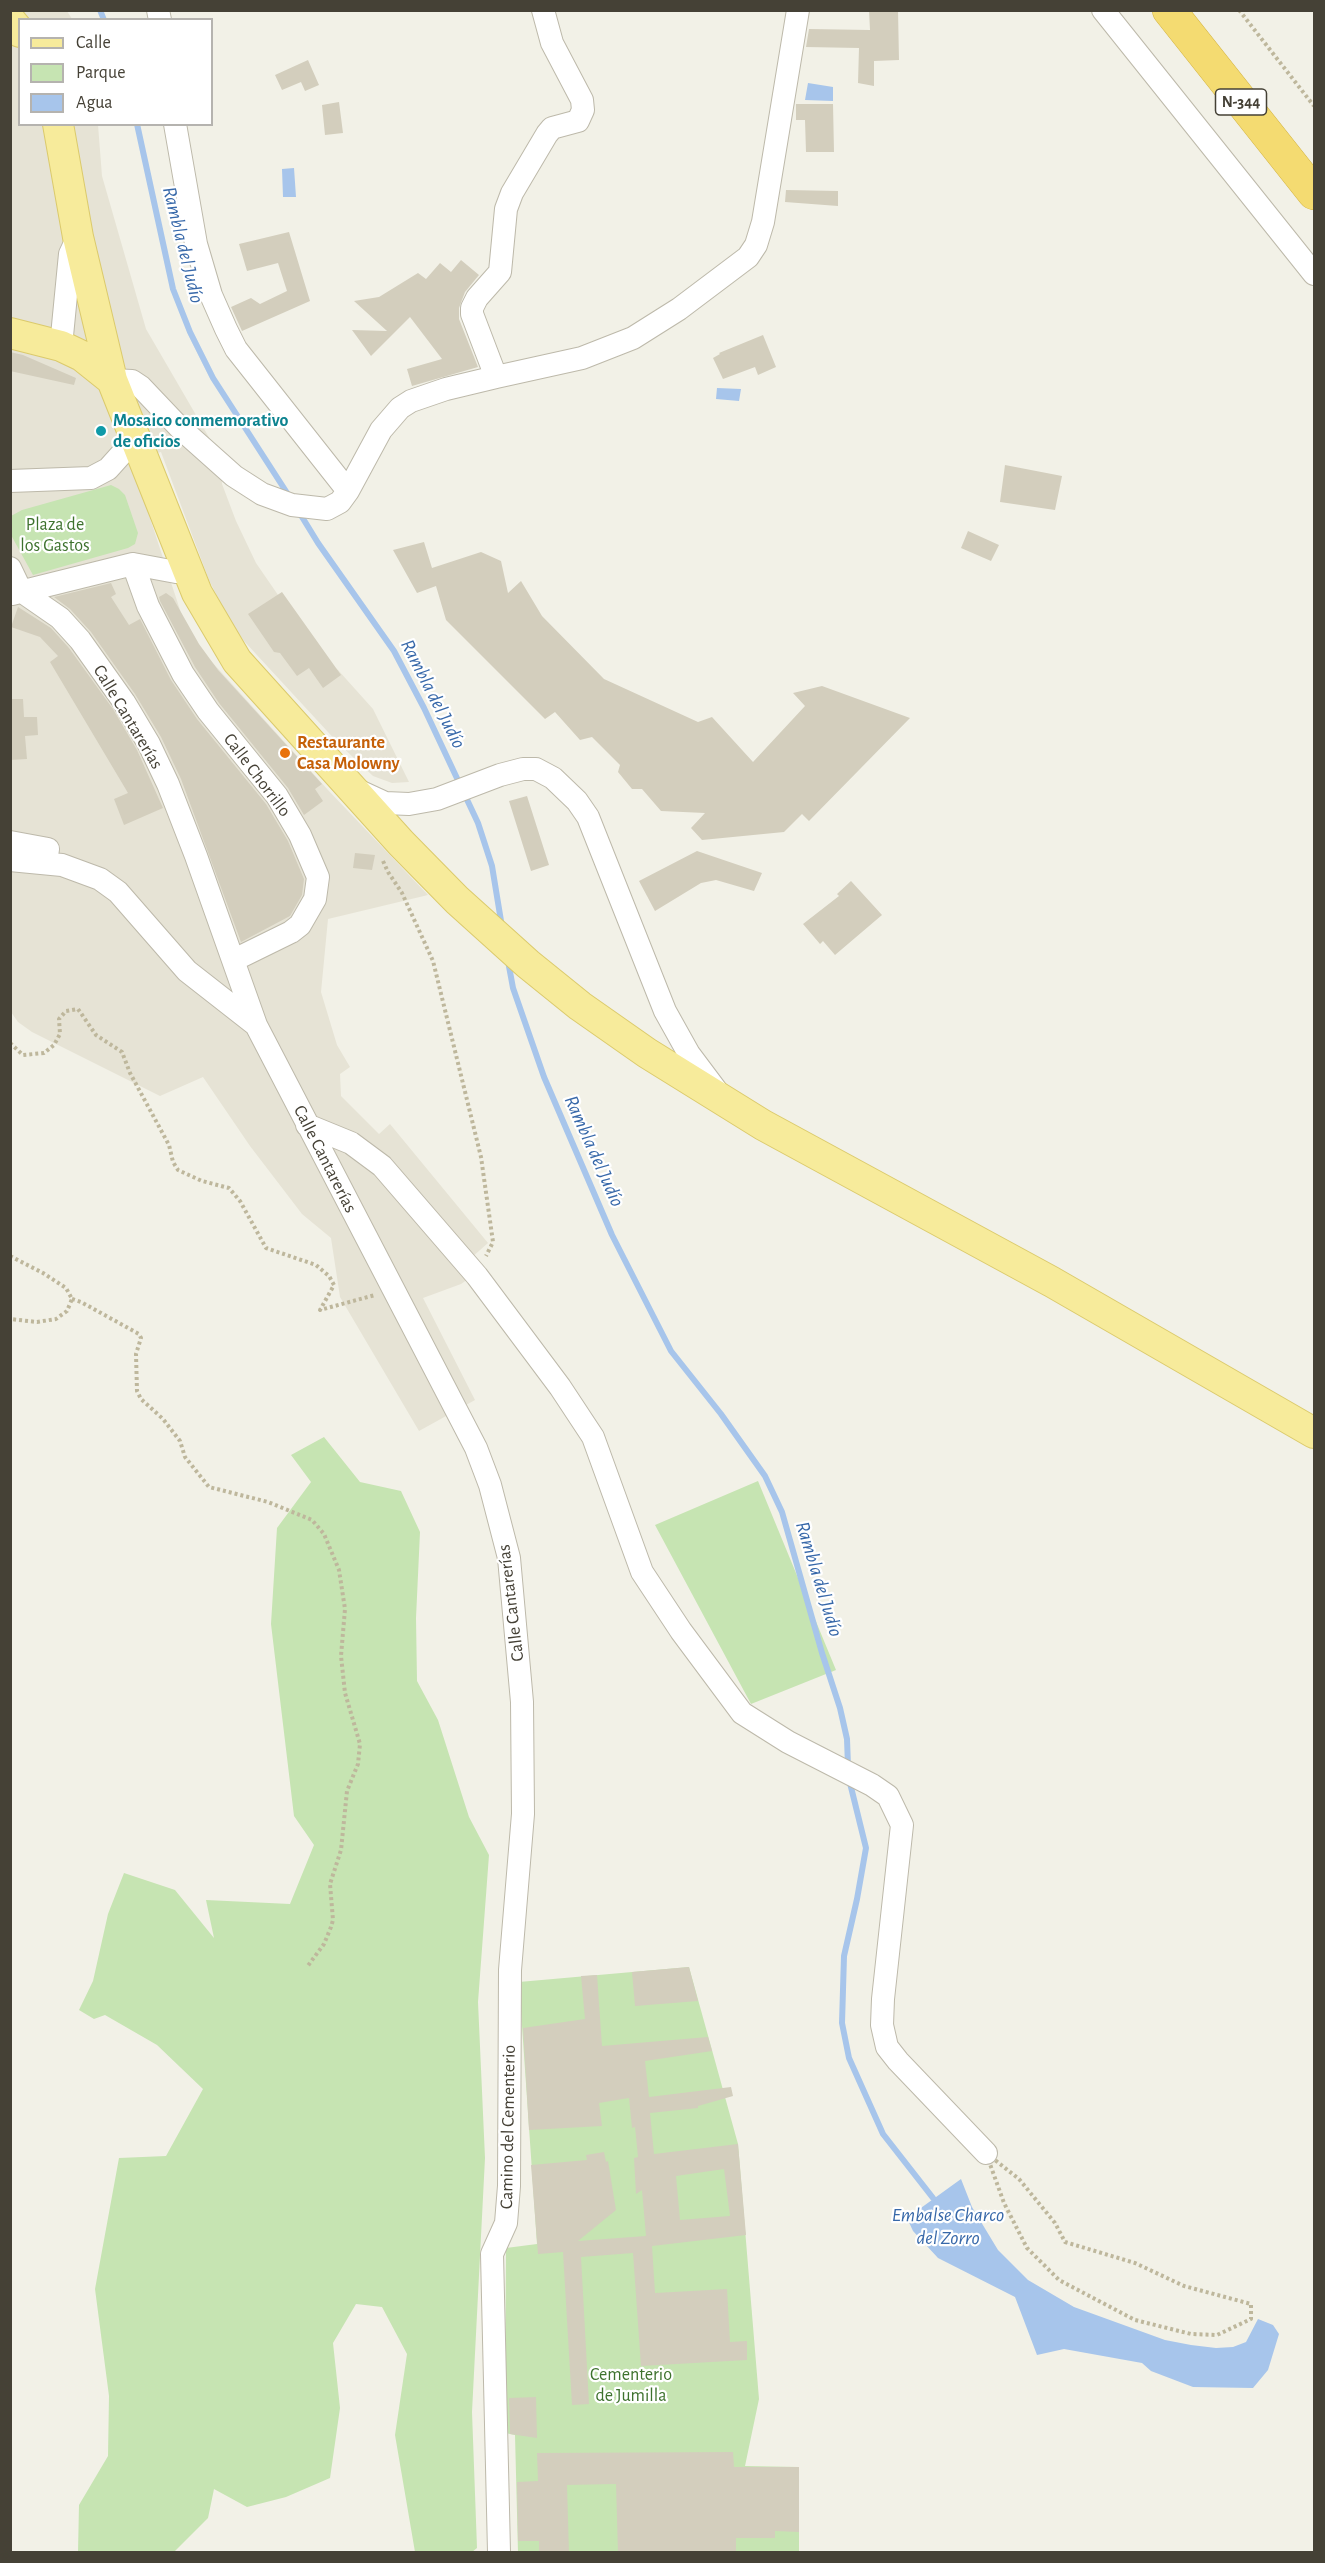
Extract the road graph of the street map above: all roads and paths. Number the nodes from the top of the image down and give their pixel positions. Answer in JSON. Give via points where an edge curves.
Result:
{"nodes":[{"id":1,"x":543,"y":10,"type":"edge"},
{"id":2,"x":798,"y":10,"type":"edge"},
{"id":3,"x":1102,"y":10,"type":"edge"},
{"id":4,"x":1169,"y":10,"type":"edge"},
{"id":5,"x":1239,"y":10,"type":"edge"},
{"id":6,"x":1314,"y":106,"type":"edge"},
{"id":7,"x":58,"y":126,"type":"edge"},
{"id":8,"x":175,"y":126,"type":"edge"},
{"id":9,"x":1314,"y":193,"type":"edge"},
{"id":10,"x":78,"y":237,"type":"junction"},
{"id":11,"x":1314,"y":274,"type":"edge"},
{"id":12,"x":10,"y":333,"type":"edge"},
{"id":13,"x":61,"y":346,"type":"junction"},
{"id":14,"x":496,"y":377,"type":"junction"},
{"id":15,"x":112,"y":380,"type":"junction"},
{"id":16,"x":135,"y":439,"type":"junction"},
{"id":17,"x":10,"y":480,"type":"edge"},
{"id":18,"x":348,"y":491,"type":"junction"},
{"id":19,"x":133,"y":564,"type":"junction"},
{"id":20,"x":10,"y":568,"type":"edge"},
{"id":21,"x":187,"y":570,"type":"junction"},
{"id":22,"x":16,"y":592,"type":"edge"},
{"id":23,"x":350,"y":786,"type":"junction"},
{"id":24,"x":10,"y":842,"type":"edge"},
{"id":25,"x":392,"y":850,"type":"junction"},
{"id":26,"x":10,"y":860,"type":"edge"},
{"id":27,"x":46,"y":863,"type":"junction"},
{"id":28,"x":234,"y":960,"type":"junction"},
{"id":29,"x":256,"y":1025,"type":"junction"},
{"id":30,"x":10,"y":1043,"type":"edge"},
{"id":31,"x":727,"y":1103,"type":"junction"},
{"id":32,"x":307,"y":1125,"type":"junction"},
{"id":33,"x":10,"y":1256,"type":"edge"},
{"id":34,"x":477,"y":1276,"type":"junction"},
{"id":35,"x":394,"y":1290,"type":"junction"},
{"id":36,"x":72,"y":1299,"type":"junction"},
{"id":37,"x":10,"y":1319,"type":"edge"},
{"id":38,"x":1314,"y":1433,"type":"edge"},
{"id":39,"x":524,"y":1770,"type":"joint"},
{"id":40,"x":307,"y":1967,"type":"dead end"},
{"id":41,"x":986,"y":2153,"type":"junction"},
{"id":42,"x":499,"y":2553,"type":"edge"}],
"edges":[{"from":1,"to":14,"type":"street","via":[[552,43],[582,100],[583,110],[578,121],[552,128],[512,193],[506,209],[500,272],[474,302],[472,314]]},
{"from":2,"to":14,"type":"street","via":[[764,222],[748,257],[633,338],[582,358]]},
{"from":3,"to":11,"type":"street"},
{"from":4,"to":9,"type":"highway","number":"N-344"},
{"from":5,"to":6,"type":"path"},
{"from":7,"to":10,"type":"main road"},
{"from":8,"to":18,"type":"street","via":[[196,244],[226,329],[237,349]]},
{"from":10,"to":13,"type":"street","via":[[70,254]]},
{"from":10,"to":15,"type":"main road"},
{"from":12,"to":13,"type":"main road"},
{"from":13,"to":15,"type":"main road","via":[[82,356]]},
{"from":14,"to":18,"type":"street","via":[[446,389],[400,408],[381,430]]},
{"from":15,"to":16,"type":"main road"},
{"from":15,"to":18,"type":"street","via":[[132,381],[141,387],[234,476],[262,494],[305,508],[327,509],[340,502]]},
{"from":16,"to":17,"type":"street","via":[[108,469],[91,478]]},
{"from":16,"to":21,"type":"main road"},
{"from":19,"to":21,"type":"street","via":[[176,573]]},
{"from":19,"to":22,"type":"street"},
{"from":19,"to":28,"type":"street","name":"Calle Chorrillo","via":[[148,606],[183,674],[282,804],[318,877],[315,899],[300,925]]},
{"from":20,"to":22,"type":"street"},
{"from":21,"to":23,"type":"main road","via":[[237,661]]},
{"from":22,"to":28,"type":"street","name":"Calle Cantarerías","via":[[60,618],[76,635],[138,724],[168,784]]},
{"from":23,"to":25,"type":"main road"},
{"from":23,"to":31,"type":"street","via":[[386,804],[409,804],[437,799],[517,770],[536,770],[553,778],[577,801],[597,836],[674,1030]]},
{"from":24,"to":27,"type":"street","via":[[48,849]]},
{"from":25,"to":31,"type":"main road","via":[[580,1006]]},
{"from":25,"to":34,"type":"path","via":[[388,872],[406,900],[433,961],[481,1157],[493,1242]]},
{"from":26,"to":27,"type":"street"},
{"from":27,"to":29,"type":"street","via":[[84,871],[118,892],[187,971]]},
{"from":28,"to":29,"type":"street","name":"Calle Cantarerías"},
{"from":29,"to":32,"type":"street","name":"Calle Cantarerías"},
{"from":30,"to":35,"type":"path","via":[[23,1055],[44,1053],[60,1034],[59,1019],[66,1011],[78,1009],[96,1035],[122,1052],[178,1170],[229,1188],[266,1248],[316,1265],[329,1276],[334,1286],[320,1310]]},
{"from":31,"to":38,"type":"main road"},
{"from":32,"to":34,"type":"street","via":[[351,1143],[382,1166]]},
{"from":32,"to":35,"type":"street","name":"Calle Cantarerías"},
{"from":33,"to":36,"type":"path","via":[[66,1288]]},
{"from":34,"to":41,"type":"street","via":[[593,1437],[642,1572],[742,1713],[764,1729],[888,1796],[902,1825],[883,1999],[882,2025],[887,2047]]},
{"from":35,"to":39,"type":"street","name":"Calle Cantarerías","via":[[476,1448],[499,1520],[510,1570]]},
{"from":36,"to":37,"type":"path","via":[[67,1311],[56,1318],[37,1322]]},
{"from":36,"to":40,"type":"path","via":[[139,1334],[137,1391],[180,1441],[184,1457],[209,1487],[268,1502],[312,1520],[324,1534],[339,1570],[345,1609],[341,1656],[345,1693],[360,1744],[358,1764],[347,1791],[342,1850],[330,1884],[333,1920],[324,1944]]},
{"from":39,"to":42,"type":"street","name":"Camino del Cementerio","via":[[522,1846],[510,1970],[506,2223],[492,2254]]},
{"from":41,"to":41,"type":"path","via":[[1004,2203],[1027,2248],[1059,2280],[1135,2320],[1191,2334],[1217,2335],[1251,2319],[1251,2304],[1184,2286],[1135,2263],[1065,2242],[1030,2191]]}]}
